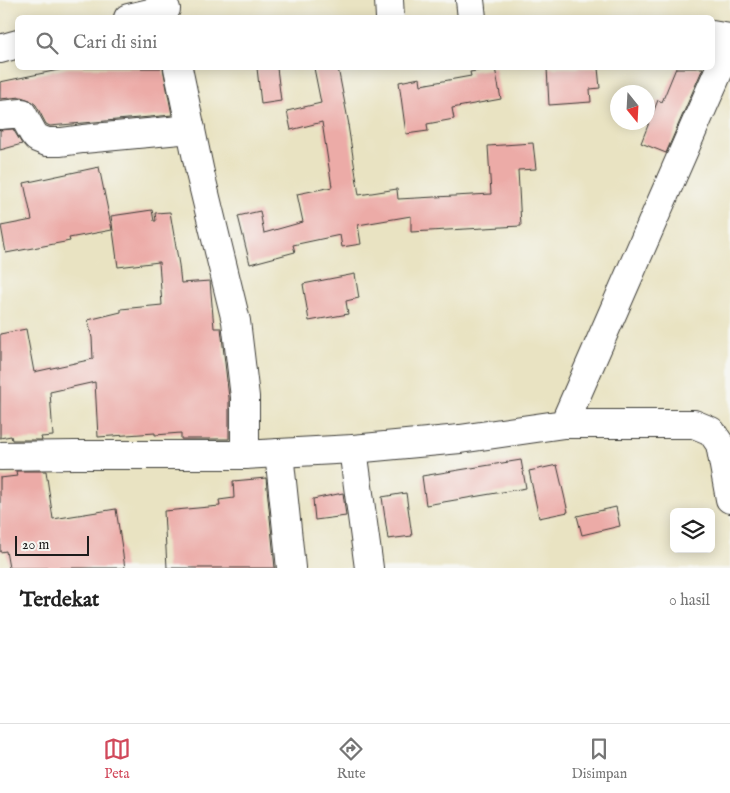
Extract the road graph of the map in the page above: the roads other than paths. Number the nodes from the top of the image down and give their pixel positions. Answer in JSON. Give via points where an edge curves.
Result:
{"nodes":[{"id":1,"x":389,"y":0,"type":"edge"},
{"id":2,"x":470,"y":0,"type":"edge"},
{"id":3,"x":167,"y":9,"type":"edge"},
{"id":4,"x":141,"y":15,"type":"edge"},
{"id":5,"x":390,"y":15,"type":"edge"},
{"id":6,"x":472,"y":15,"type":"edge"},
{"id":7,"x":715,"y":36,"type":"edge"},
{"id":8,"x":730,"y":38,"type":"edge"},
{"id":9,"x":15,"y":45,"type":"edge"},
{"id":10,"x":730,"y":45,"type":"edge"},
{"id":11,"x":0,"y":49,"type":"edge"},
{"id":12,"x":178,"y":70,"type":"edge"},
{"id":13,"x":0,"y":115,"type":"edge"},
{"id":14,"x":191,"y":129,"type":"junction"},
{"id":15,"x":564,"y":424,"type":"junction"},
{"id":16,"x":353,"y":449,"type":"junction"},
{"id":17,"x":279,"y":453,"type":"junction"},
{"id":18,"x":246,"y":455,"type":"junction"},
{"id":19,"x":0,"y":456,"type":"edge"},
{"id":20,"x":730,"y":499,"type":"edge"},
{"id":21,"x":291,"y":568,"type":"edge"},
{"id":22,"x":369,"y":568,"type":"edge"}],
"edges":[{"from":1,"to":5,"type":"street"},
{"from":2,"to":6,"type":"street"},
{"from":3,"to":4,"type":"street"},
{"from":7,"to":8,"type":"street"},
{"from":9,"to":11,"type":"street"},
{"from":10,"to":15,"type":"street"},
{"from":12,"to":14,"type":"street"},
{"from":13,"to":14,"type":"street","via":[[22,113],[33,133],[47,142]]},
{"from":14,"to":18,"type":"street","via":[[236,321],[245,397]]},
{"from":15,"to":16,"type":"street","via":[[460,439]]},
{"from":15,"to":20,"type":"street","via":[[694,424],[711,431],[720,444]]},
{"from":16,"to":17,"type":"street"},
{"from":16,"to":22,"type":"street"},
{"from":17,"to":18,"type":"street"},
{"from":17,"to":21,"type":"street"},
{"from":18,"to":19,"type":"street"}]}
